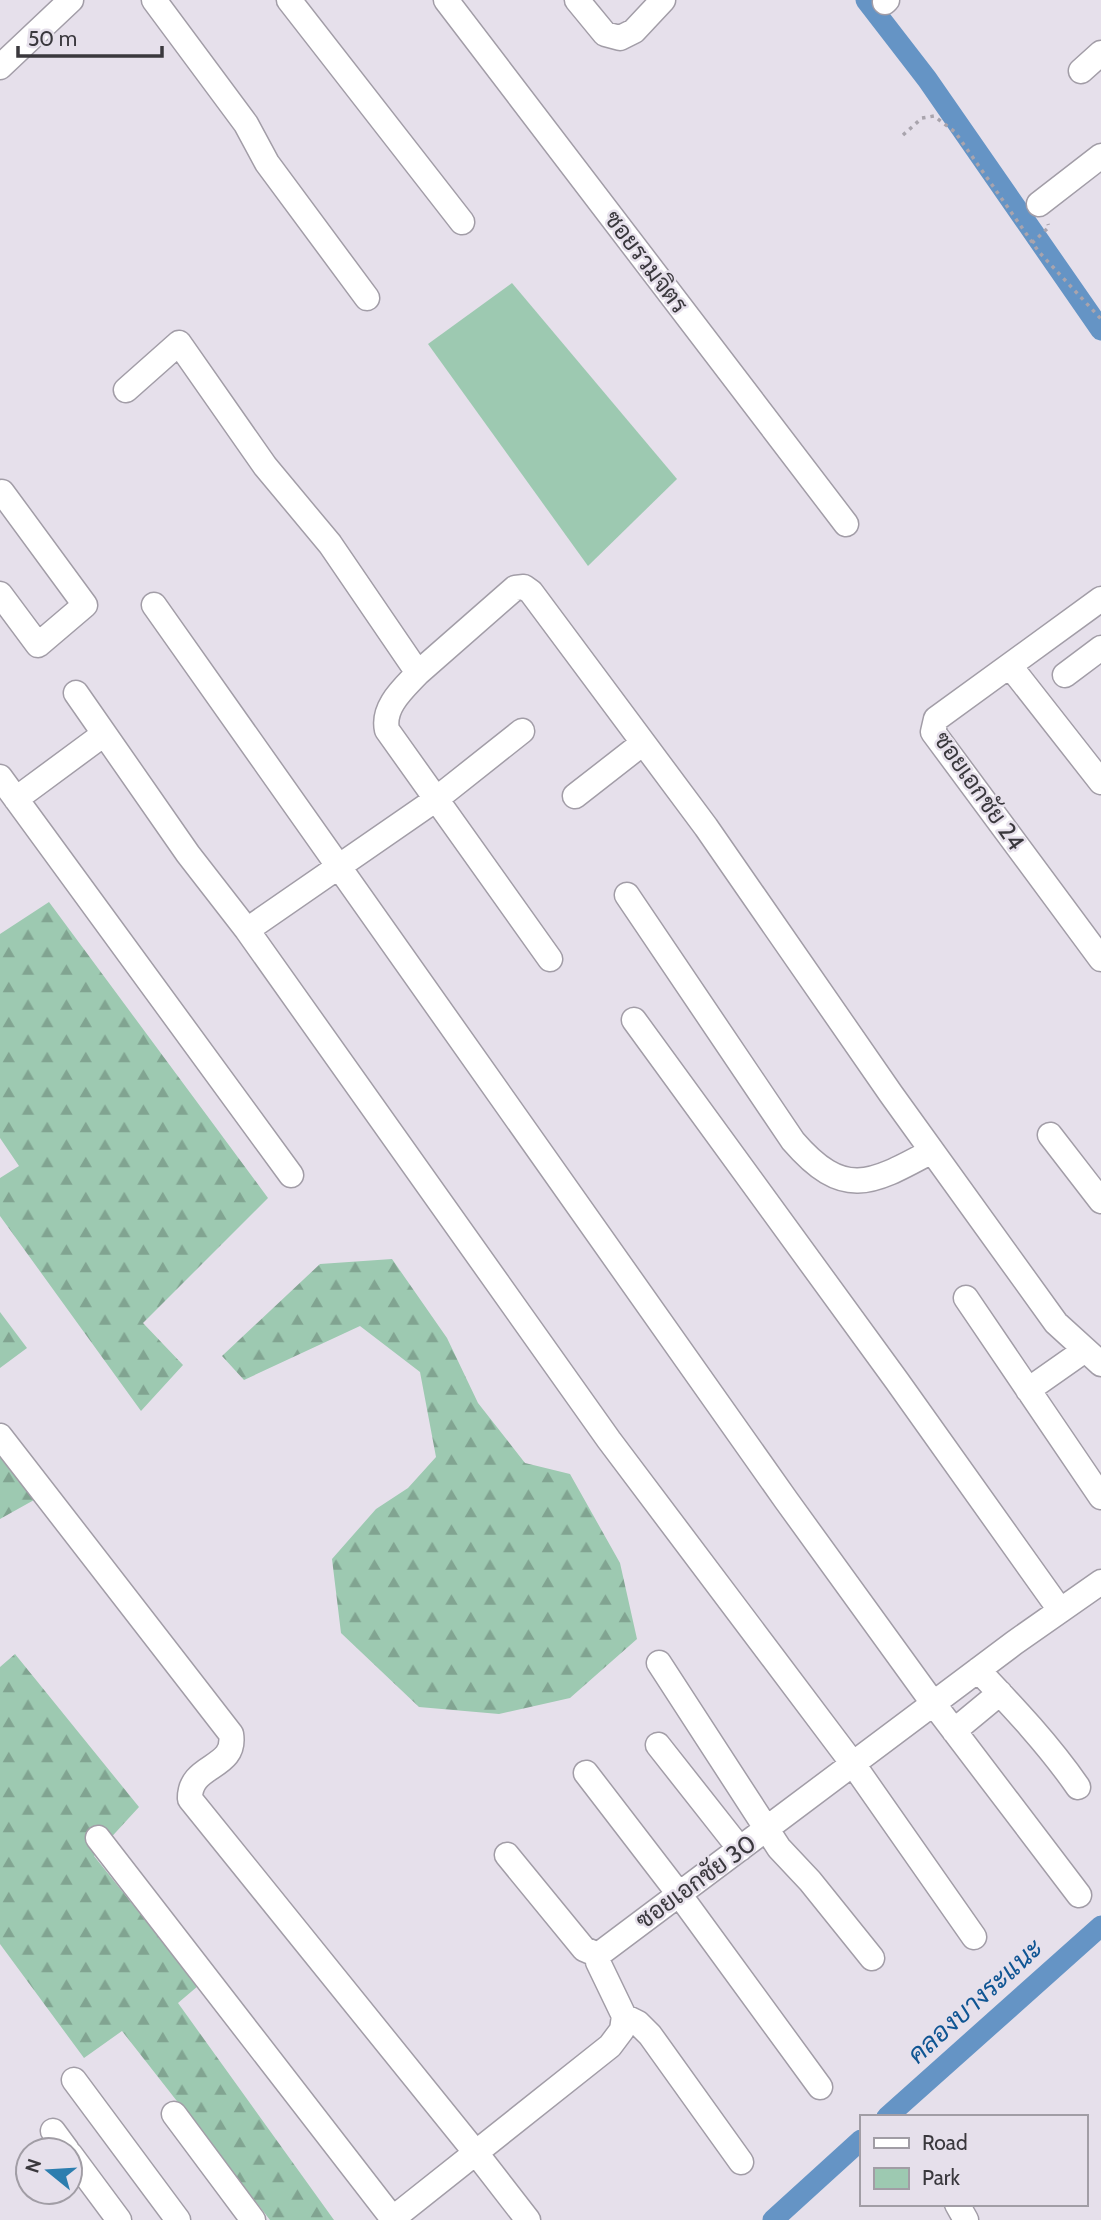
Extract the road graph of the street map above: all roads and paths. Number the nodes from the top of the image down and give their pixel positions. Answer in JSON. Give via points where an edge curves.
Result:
{"nodes":[{"id":1,"x":71,"y":0,"type":"edge"},
{"id":2,"x":154,"y":0,"type":"edge"},
{"id":3,"x":289,"y":0,"type":"edge"},
{"id":4,"x":446,"y":0,"type":"edge"},
{"id":5,"x":663,"y":0,"type":"edge"},
{"id":6,"x":578,"y":1,"type":"edge"},
{"id":7,"x":1101,"y":53,"type":"edge"},
{"id":8,"x":0,"y":67,"type":"edge"},
{"id":9,"x":1081,"y":71,"type":"dead end"},
{"id":10,"x":903,"y":135,"type":"dead end"},
{"id":11,"x":1101,"y":156,"type":"edge"},
{"id":12,"x":1039,"y":204,"type":"dead end"},
{"id":13,"x":463,"y":222,"type":"dead end"},
{"id":14,"x":367,"y":298,"type":"dead end"},
{"id":15,"x":1101,"y":319,"type":"edge"},
{"id":16,"x":126,"y":390,"type":"dead end"},
{"id":17,"x":2,"y":492,"type":"edge"},
{"id":18,"x":846,"y":524,"type":"dead end"},
{"id":19,"x":0,"y":594,"type":"edge"},
{"id":20,"x":1101,"y":599,"type":"edge"},
{"id":21,"x":154,"y":606,"type":"dead end"},
{"id":22,"x":1101,"y":648,"type":"edge"},
{"id":23,"x":1010,"y":666,"type":"junction"},
{"id":24,"x":418,"y":673,"type":"junction"},
{"id":25,"x":1065,"y":675,"type":"dead end"},
{"id":26,"x":76,"y":693,"type":"dead end"},
{"id":27,"x":522,"y":731,"type":"dead end"},
{"id":28,"x":104,"y":734,"type":"junction"},
{"id":29,"x":643,"y":743,"type":"junction"},
{"id":30,"x":0,"y":777,"type":"edge"},
{"id":31,"x":1101,"y":782,"type":"edge"},
{"id":32,"x":575,"y":796,"type":"dead end"},
{"id":33,"x":16,"y":799,"type":"junction"},
{"id":34,"x":435,"y":800,"type":"junction"},
{"id":35,"x":340,"y":867,"type":"junction"},
{"id":36,"x":627,"y":895,"type":"dead end"},
{"id":37,"x":247,"y":930,"type":"junction"},
{"id":38,"x":1101,"y":958,"type":"edge"},
{"id":39,"x":551,"y":959,"type":"dead end"},
{"id":40,"x":634,"y":1020,"type":"dead end"},
{"id":41,"x":1050,"y":1135,"type":"dead end"},
{"id":42,"x":932,"y":1151,"type":"junction"},
{"id":43,"x":291,"y":1175,"type":"dead end"},
{"id":44,"x":1101,"y":1201,"type":"edge"},
{"id":45,"x":967,"y":1298,"type":"dead end"},
{"id":46,"x":1093,"y":1357,"type":"edge"},
{"id":47,"x":1028,"y":1390,"type":"junction"},
{"id":48,"x":0,"y":1436,"type":"edge"},
{"id":49,"x":1101,"y":1497,"type":"edge"},
{"id":50,"x":1099,"y":1587,"type":"edge"},
{"id":51,"x":1060,"y":1610,"type":"junction"},
{"id":52,"x":659,"y":1663,"type":"dead end"},
{"id":53,"x":978,"y":1670,"type":"junction"},
{"id":54,"x":1000,"y":1693,"type":"junction"},
{"id":55,"x":933,"y":1703,"type":"junction"},
{"id":56,"x":954,"y":1731,"type":"junction"},
{"id":57,"x":658,"y":1745,"type":"dead end"},
{"id":58,"x":853,"y":1764,"type":"junction"},
{"id":59,"x":586,"y":1773,"type":"dead end"},
{"id":60,"x":1078,"y":1787,"type":"dead end"},
{"id":61,"x":767,"y":1829,"type":"junction"},
{"id":62,"x":98,"y":1838,"type":"dead end"},
{"id":63,"x":740,"y":1849,"type":"junction"},
{"id":64,"x":507,"y":1854,"type":"dead end"},
{"id":65,"x":679,"y":1894,"type":"junction"},
{"id":66,"x":1079,"y":1895,"type":"dead end"},
{"id":67,"x":974,"y":1937,"type":"dead end"},
{"id":68,"x":597,"y":1955,"type":"junction"},
{"id":69,"x":872,"y":1958,"type":"dead end"},
{"id":70,"x":624,"y":2016,"type":"junction"},
{"id":71,"x":74,"y":2080,"type":"dead end"},
{"id":72,"x":820,"y":2087,"type":"dead end"},
{"id":73,"x":174,"y":2114,"type":"dead end"},
{"id":74,"x":476,"y":2153,"type":"junction"},
{"id":75,"x":741,"y":2162,"type":"dead end"},
{"id":76,"x":84,"y":2173,"type":"edge"},
{"id":77,"x":119,"y":2220,"type":"edge"},
{"id":78,"x":178,"y":2220,"type":"edge"},
{"id":79,"x":253,"y":2220,"type":"edge"},
{"id":80,"x":392,"y":2220,"type":"edge"},
{"id":81,"x":528,"y":2220,"type":"edge"}],
"edges":[{"from":1,"to":8,"type":"street"},
{"from":2,"to":14,"type":"street"},
{"from":3,"to":13,"type":"street"},
{"from":4,"to":18,"type":"street","name":"ซอยรวมจิตร"},
{"from":5,"to":6,"type":"street","via":[[634,31],[620,38],[605,34]]},
{"from":7,"to":9,"type":"street"},
{"from":10,"to":15,"type":"path","via":[[922,118],[934,117],[955,132],[1039,252]]},
{"from":11,"to":12,"type":"street"},
{"from":16,"to":24,"type":"street","via":[[179,343],[265,466],[330,544]]},
{"from":17,"to":19,"type":"street","via":[[85,605],[38,645]]},
{"from":20,"to":23,"type":"street","name":"ซอยเอกชัย 24"},
{"from":21,"to":35,"type":"street"},
{"from":22,"to":25,"type":"street"},
{"from":23,"to":31,"type":"street"},
{"from":23,"to":38,"type":"street","name":"ซอยเอกชัย 24","via":[[936,719],[933,732]]},
{"from":24,"to":29,"type":"street","via":[[515,589],[524,587]]},
{"from":24,"to":34,"type":"street","via":[[387,710],[385,720],[387,730]]},
{"from":26,"to":28,"type":"street"},
{"from":27,"to":34,"type":"street"},
{"from":28,"to":33,"type":"street"},
{"from":28,"to":37,"type":"street"},
{"from":29,"to":32,"type":"street"},
{"from":29,"to":42,"type":"street"},
{"from":30,"to":33,"type":"street"},
{"from":33,"to":43,"type":"street"},
{"from":34,"to":35,"type":"street"},
{"from":34,"to":39,"type":"street"},
{"from":35,"to":37,"type":"street"},
{"from":35,"to":55,"type":"street"},
{"from":36,"to":42,"type":"street","via":[[813,1163],[834,1177],[855,1180],[887,1176]]},
{"from":37,"to":58,"type":"street","via":[[609,1440]]},
{"from":40,"to":51,"type":"street"},
{"from":41,"to":44,"type":"street"},
{"from":42,"to":46,"type":"street","via":[[1056,1323]]},
{"from":45,"to":47,"type":"street"},
{"from":46,"to":47,"type":"street"},
{"from":47,"to":49,"type":"street"},
{"from":48,"to":74,"type":"street","via":[[231,1734],[229,1754],[195,1779],[190,1799]]},
{"from":50,"to":51,"type":"street","name":"ซอยเอกชัย 30"},
{"from":51,"to":53,"type":"street","name":"ซอยเอกชัย 30"},
{"from":52,"to":61,"type":"street"},
{"from":53,"to":54,"type":"street"},
{"from":53,"to":55,"type":"street","name":"ซอยเอกชัย 30"},
{"from":54,"to":56,"type":"street"},
{"from":54,"to":60,"type":"street"},
{"from":55,"to":56,"type":"street"},
{"from":55,"to":58,"type":"street","name":"ซอยเอกชัย 30"},
{"from":56,"to":66,"type":"street"},
{"from":57,"to":63,"type":"street"},
{"from":58,"to":61,"type":"street","name":"ซอยเอกชัย 30"},
{"from":58,"to":67,"type":"street"},
{"from":59,"to":65,"type":"street"},
{"from":61,"to":63,"type":"street","name":"ซอยเอกชัย 30"},
{"from":61,"to":69,"type":"street"},
{"from":62,"to":80,"type":"street"},
{"from":63,"to":65,"type":"street","name":"ซอยเอกชัย 30"},
{"from":64,"to":68,"type":"street","via":[[584,1949]]},
{"from":65,"to":68,"type":"street","name":"ซอยเอกชัย 30"},
{"from":65,"to":72,"type":"street"},
{"from":68,"to":70,"type":"street"},
{"from":70,"to":74,"type":"street","via":[[622,2030],[610,2046]]},
{"from":70,"to":75,"type":"street","via":[[650,2035]]},
{"from":71,"to":78,"type":"street"},
{"from":73,"to":79,"type":"street"},
{"from":74,"to":80,"type":"street"},
{"from":74,"to":81,"type":"street"},
{"from":76,"to":77,"type":"street"}]}
